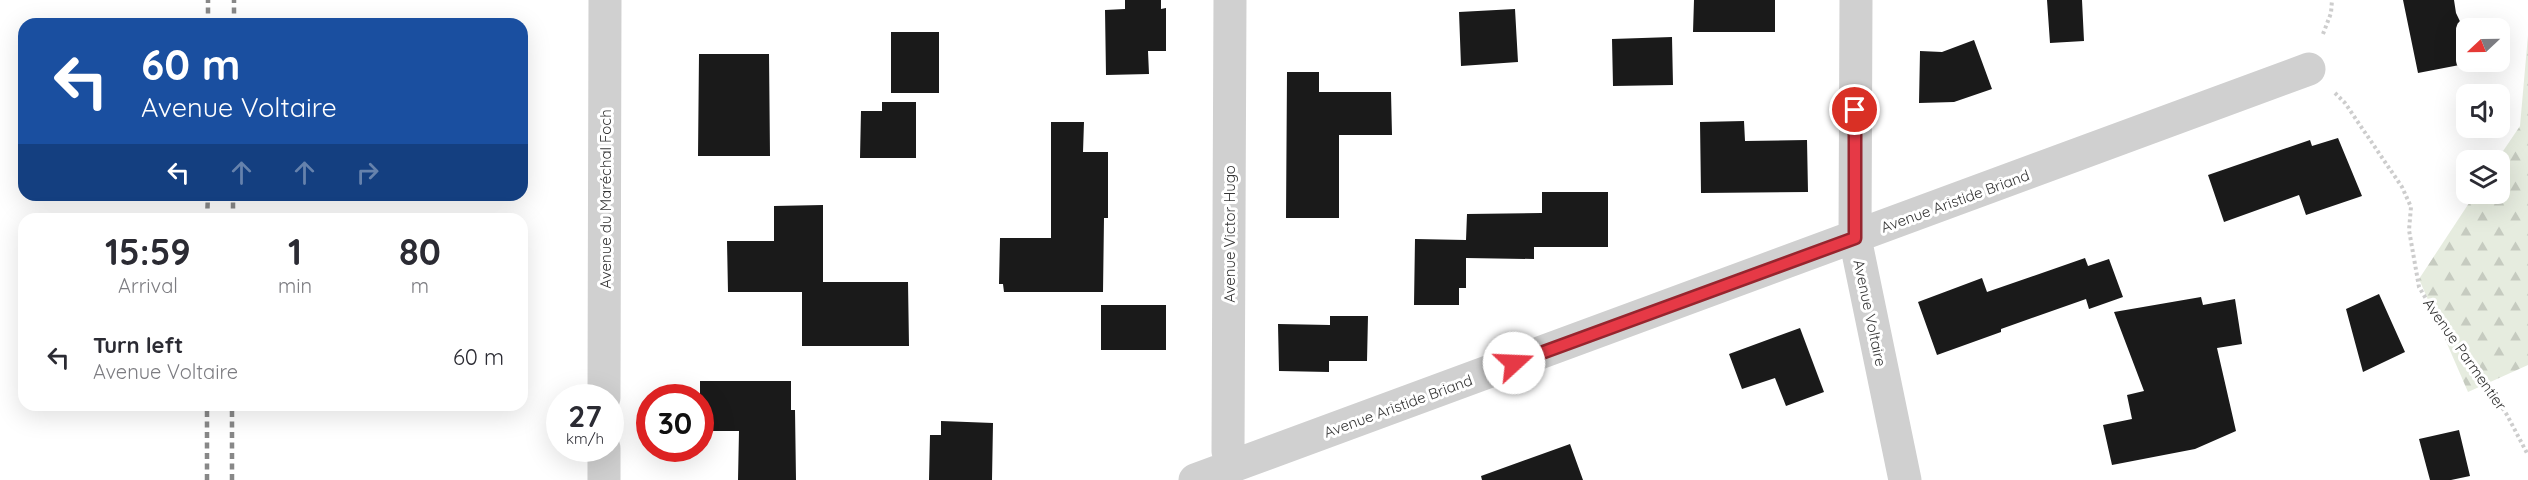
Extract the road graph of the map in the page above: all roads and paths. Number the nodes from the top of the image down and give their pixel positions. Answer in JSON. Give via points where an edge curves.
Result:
{"nodes":[{"id":1,"x":605,"y":0,"type":"edge"},
{"id":2,"x":1230,"y":0,"type":"edge"},
{"id":3,"x":1856,"y":0,"type":"edge"},
{"id":4,"x":2309,"y":69,"type":"joint"},
{"id":5,"x":1855,"y":238,"type":"junction"},
{"id":6,"x":604,"y":384,"type":"edge"},
{"id":7,"x":2528,"y":455,"type":"edge"},
{"id":8,"x":604,"y":462,"type":"edge"},
{"id":9,"x":1231,"y":467,"type":"junction"},
{"id":10,"x":604,"y":480,"type":"edge"},
{"id":11,"x":1195,"y":480,"type":"edge"},
{"id":12,"x":1905,"y":480,"type":"edge"}],
"edges":[{"from":1,"to":6,"type":"street","name":"Avenue du Maréchal Foch"},
{"from":2,"to":9,"type":"street","name":"Avenue Victor Hugo"},
{"from":3,"to":5,"type":"street","name":"Avenue Voltaire"},
{"from":4,"to":5,"type":"street","name":"Avenue Aristide Briand"},
{"from":4,"to":7,"type":"path","name":"Avenue Parmentier","via":[[2345,102],[2402,187],[2411,207],[2409,230],[2419,287],[2507,415]]},
{"from":5,"to":9,"type":"street","name":"Avenue Aristide Briand"},
{"from":5,"to":12,"type":"street","name":"Avenue Voltaire"},
{"from":8,"to":10,"type":"street"},
{"from":9,"to":11,"type":"street","name":"Avenue Aristide Briand"}]}
